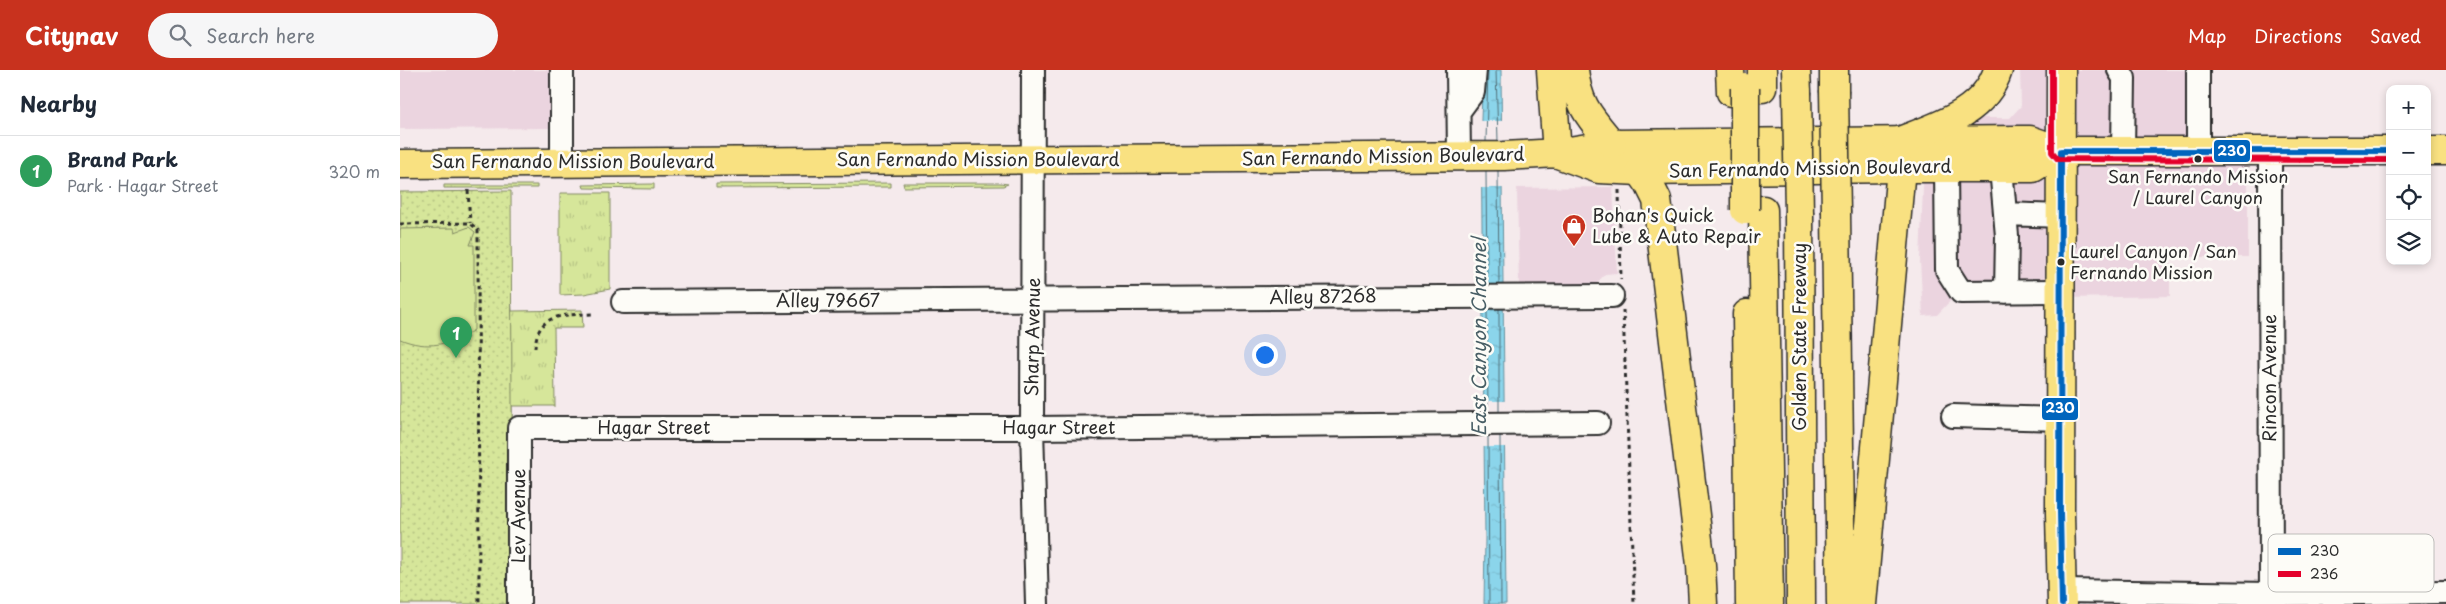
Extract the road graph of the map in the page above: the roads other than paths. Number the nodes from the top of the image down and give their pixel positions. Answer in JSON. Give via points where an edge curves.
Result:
{"nodes":[{"id":1,"x":562,"y":70,"type":"edge"},
{"id":2,"x":1033,"y":70,"type":"edge"},
{"id":3,"x":1458,"y":70,"type":"edge"},
{"id":4,"x":1476,"y":70,"type":"edge"},
{"id":5,"x":1551,"y":70,"type":"edge"},
{"id":6,"x":1574,"y":70,"type":"edge"},
{"id":7,"x":1998,"y":70,"type":"edge"},
{"id":8,"x":2061,"y":70,"type":"edge"},
{"id":9,"x":2119,"y":70,"type":"edge"},
{"id":10,"x":2198,"y":70,"type":"edge"},
{"id":11,"x":1746,"y":80,"type":"edge"},
{"id":12,"x":1834,"y":80,"type":"edge"},
{"id":13,"x":1796,"y":81,"type":"edge"},
{"id":14,"x":1458,"y":111,"type":"junction"},
{"id":15,"x":1612,"y":144,"type":"junction"},
{"id":16,"x":2061,"y":151,"type":"junction"},
{"id":17,"x":2123,"y":151,"type":"junction"},
{"id":18,"x":2198,"y":151,"type":"junction"},
{"id":19,"x":2386,"y":151,"type":"edge"},
{"id":20,"x":2431,"y":151,"type":"edge"},
{"id":21,"x":2446,"y":151,"type":"edge"},
{"id":22,"x":2270,"y":152,"type":"junction"},
{"id":23,"x":1556,"y":153,"type":"junction"},
{"id":24,"x":1899,"y":155,"type":"junction"},
{"id":25,"x":1481,"y":156,"type":"junction"},
{"id":26,"x":1034,"y":160,"type":"junction"},
{"id":27,"x":562,"y":162,"type":"junction"},
{"id":28,"x":400,"y":164,"type":"edge"},
{"id":29,"x":1946,"y":168,"type":"junction"},
{"id":30,"x":2001,"y":168,"type":"junction"},
{"id":31,"x":1629,"y":177,"type":"junction"},
{"id":32,"x":1754,"y":210,"type":"junction"},
{"id":33,"x":2005,"y":214,"type":"junction"},
{"id":34,"x":2061,"y":216,"type":"junction"},
{"id":35,"x":2060,"y":291,"type":"junction"},
{"id":36,"x":1618,"y":292,"type":"road end"},
{"id":37,"x":2006,"y":292,"type":"junction"},
{"id":38,"x":1034,"y":300,"type":"junction"},
{"id":39,"x":623,"y":302,"type":"dead end"},
{"id":40,"x":1953,"y":416,"type":"dead end"},
{"id":41,"x":2061,"y":419,"type":"junction"},
{"id":42,"x":1598,"y":423,"type":"dead end"},
{"id":43,"x":519,"y":428,"type":"joint"},
{"id":44,"x":1032,"y":428,"type":"junction"},
{"id":45,"x":2271,"y":534,"type":"edge"},
{"id":46,"x":2446,"y":592,"type":"edge"},
{"id":47,"x":2062,"y":598,"type":"edge"},
{"id":48,"x":2271,"y":599,"type":"edge"},
{"id":49,"x":519,"y":604,"type":"edge"},
{"id":50,"x":1036,"y":604,"type":"edge"},
{"id":51,"x":1702,"y":604,"type":"edge"},
{"id":52,"x":1750,"y":604,"type":"edge"},
{"id":53,"x":1769,"y":604,"type":"edge"},
{"id":54,"x":1801,"y":604,"type":"edge"},
{"id":55,"x":1841,"y":604,"type":"edge"},
{"id":56,"x":1862,"y":604,"type":"edge"}],
"edges":[{"from":1,"to":27,"type":"street"},
{"from":2,"to":26,"type":"street","name":"Sharp Avenue"},
{"from":3,"to":14,"type":"street"},
{"from":4,"to":14,"type":"street","via":[[1473,92]]},
{"from":5,"to":23,"type":"main road"},
{"from":6,"to":15,"type":"main road","via":[[1577,93],[1587,114]]},
{"from":7,"to":24,"type":"main road","via":[[1990,88],[1967,111]]},
{"from":8,"to":16,"type":"main road"},
{"from":9,"to":17,"type":"street","via":[[2124,78]]},
{"from":10,"to":18,"type":"street"},
{"from":11,"to":32,"type":"main road","bridge":true},
{"from":12,"to":55,"type":"main road","bridge":true},
{"from":13,"to":54,"type":"main road","name":"Golden State Freeway","bridge":true,"via":[[1800,214]]},
{"from":14,"to":25,"type":"street"},
{"from":15,"to":23,"type":"main road","name":"San Fernando Mission Boulevard"},
{"from":15,"to":24,"type":"main road","name":"San Fernando Mission Boulevard"},
{"from":16,"to":17,"type":"main road","name":"San Fernando Mission Boulevard"},
{"from":16,"to":24,"type":"main road","name":"San Fernando Mission Boulevard","via":[[2030,140]]},
{"from":16,"to":30,"type":"main road","name":"San Fernando Mission Boulevard","via":[[2033,168]]},
{"from":16,"to":34,"type":"main road"},
{"from":17,"to":18,"type":"main road","name":"San Fernando Mission Boulevard"},
{"from":18,"to":22,"type":"main road","name":"San Fernando Mission Boulevard"},
{"from":19,"to":22,"type":"main road","name":"San Fernando Mission Boulevard"},
{"from":20,"to":21,"type":"main road"},
{"from":22,"to":45,"type":"street","name":"Rincon Avenue"},
{"from":23,"to":25,"type":"main road","name":"San Fernando Mission Boulevard"},
{"from":23,"to":31,"type":"main road","name":"San Fernando Mission Boulevard"},
{"from":24,"to":29,"type":"main road","name":"San Fernando Mission Boulevard"},
{"from":24,"to":31,"type":"main road","name":"San Fernando Mission Boulevard"},
{"from":24,"to":56,"type":"main road"},
{"from":25,"to":26,"type":"main road","name":"San Fernando Mission Boulevard"},
{"from":26,"to":27,"type":"main road","name":"San Fernando Mission Boulevard"},
{"from":26,"to":38,"type":"street","name":"Sharp Avenue"},
{"from":27,"to":28,"type":"main road","name":"San Fernando Mission Boulevard"},
{"from":29,"to":30,"type":"main road","name":"San Fernando Mission Boulevard"},
{"from":29,"to":37,"type":"street","via":[[1947,270],[1961,292]]},
{"from":30,"to":33,"type":"street"},
{"from":31,"to":51,"type":"main road","via":[[1650,184],[1656,200],[1701,564]]},
{"from":32,"to":52,"type":"main road"},
{"from":32,"to":53,"type":"main road"},
{"from":33,"to":34,"type":"street"},
{"from":33,"to":37,"type":"street"},
{"from":34,"to":35,"type":"main road"},
{"from":35,"to":37,"type":"street"},
{"from":35,"to":41,"type":"main road"},
{"from":36,"to":38,"type":"street","name":"Alley 87268"},
{"from":38,"to":39,"type":"street","name":"Alley 79667"},
{"from":38,"to":44,"type":"street","name":"Sharp Avenue"},
{"from":40,"to":41,"type":"street"},
{"from":41,"to":47,"type":"main road"},
{"from":42,"to":44,"type":"street","name":"Hagar Street"},
{"from":43,"to":44,"type":"street","name":"Hagar Street"},
{"from":43,"to":49,"type":"street","name":"Lev Avenue"},
{"from":44,"to":50,"type":"street","name":"Sharp Avenue"},
{"from":46,"to":48,"type":"street"},
{"from":47,"to":48,"type":"street"}]}
